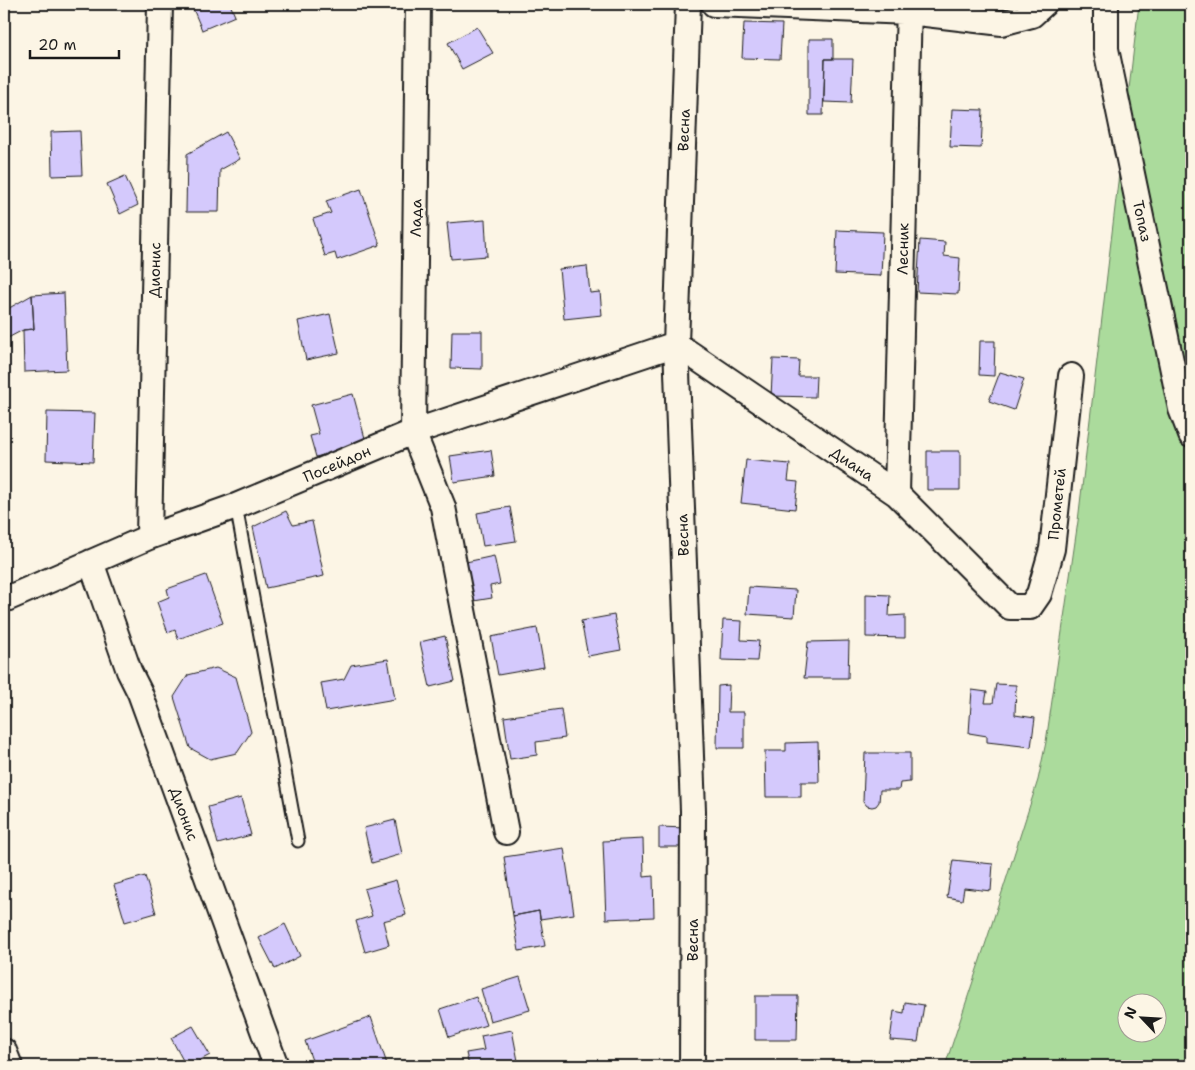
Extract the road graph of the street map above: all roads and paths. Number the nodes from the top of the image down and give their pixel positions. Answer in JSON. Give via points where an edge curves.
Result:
{"nodes":[{"id":1,"x":160,"y":4,"type":"edge"},
{"id":2,"x":418,"y":4,"type":"edge"},
{"id":3,"x":688,"y":4,"type":"edge"},
{"id":4,"x":714,"y":4,"type":"edge"},
{"id":5,"x":1044,"y":4,"type":"edge"},
{"id":6,"x":1106,"y":4,"type":"edge"},
{"id":7,"x":909,"y":8,"type":"edge"},
{"id":8,"x":676,"y":344,"type":"junction"},
{"id":9,"x":1071,"y":376,"type":"dead end"},
{"id":10,"x":413,"y":432,"type":"junction"},
{"id":11,"x":1191,"y":435,"type":"edge"},
{"id":12,"x":897,"y":494,"type":"junction"},
{"id":13,"x":236,"y":506,"type":"junction"},
{"id":14,"x":150,"y":537,"type":"junction"},
{"id":15,"x":92,"y":562,"type":"junction"},
{"id":16,"x":4,"y":600,"type":"edge"},
{"id":17,"x":1010,"y":606,"type":"joint"},
{"id":18,"x":506,"y":832,"type":"dead end"},
{"id":19,"x":298,"y":841,"type":"dead end"},
{"id":20,"x":4,"y":1051,"type":"edge"},
{"id":21,"x":10,"y":1066,"type":"edge"},
{"id":22,"x":276,"y":1066,"type":"edge"},
{"id":23,"x":692,"y":1066,"type":"edge"}],
"edges":[{"from":1,"to":14,"type":"street","name":"Дионис"},
{"from":2,"to":10,"type":"street","name":"Лада"},
{"from":3,"to":8,"type":"street","name":"Весна"},
{"from":4,"to":7,"type":"street"},
{"from":5,"to":7,"type":"street","via":[[1032,15],[1002,23]]},
{"from":6,"to":11,"type":"street","name":"Топаз","via":[[1106,48],[1181,409]]},
{"from":7,"to":12,"type":"street","name":"Лесник"},
{"from":8,"to":10,"type":"street","name":"Посейдон"},
{"from":8,"to":12,"type":"street","name":"Диана"},
{"from":8,"to":23,"type":"street","name":"Весна","via":[[694,811]]},
{"from":9,"to":17,"type":"street","name":"Прометей","via":[[1052,549],[1039,594],[1030,607]]},
{"from":10,"to":13,"type":"street","name":"Посейдон"},
{"from":10,"to":18,"type":"street","via":[[443,507]]},
{"from":12,"to":17,"type":"street","name":"Диана"},
{"from":13,"to":14,"type":"street","name":"Посейдон"},
{"from":13,"to":19,"type":"lane"},
{"from":14,"to":15,"type":"street","name":"Посейдон"},
{"from":15,"to":16,"type":"street","name":"Посейдон"},
{"from":15,"to":22,"type":"street","name":"Дионис","via":[[129,671],[140,693]]},
{"from":20,"to":21,"type":"street"}]}
